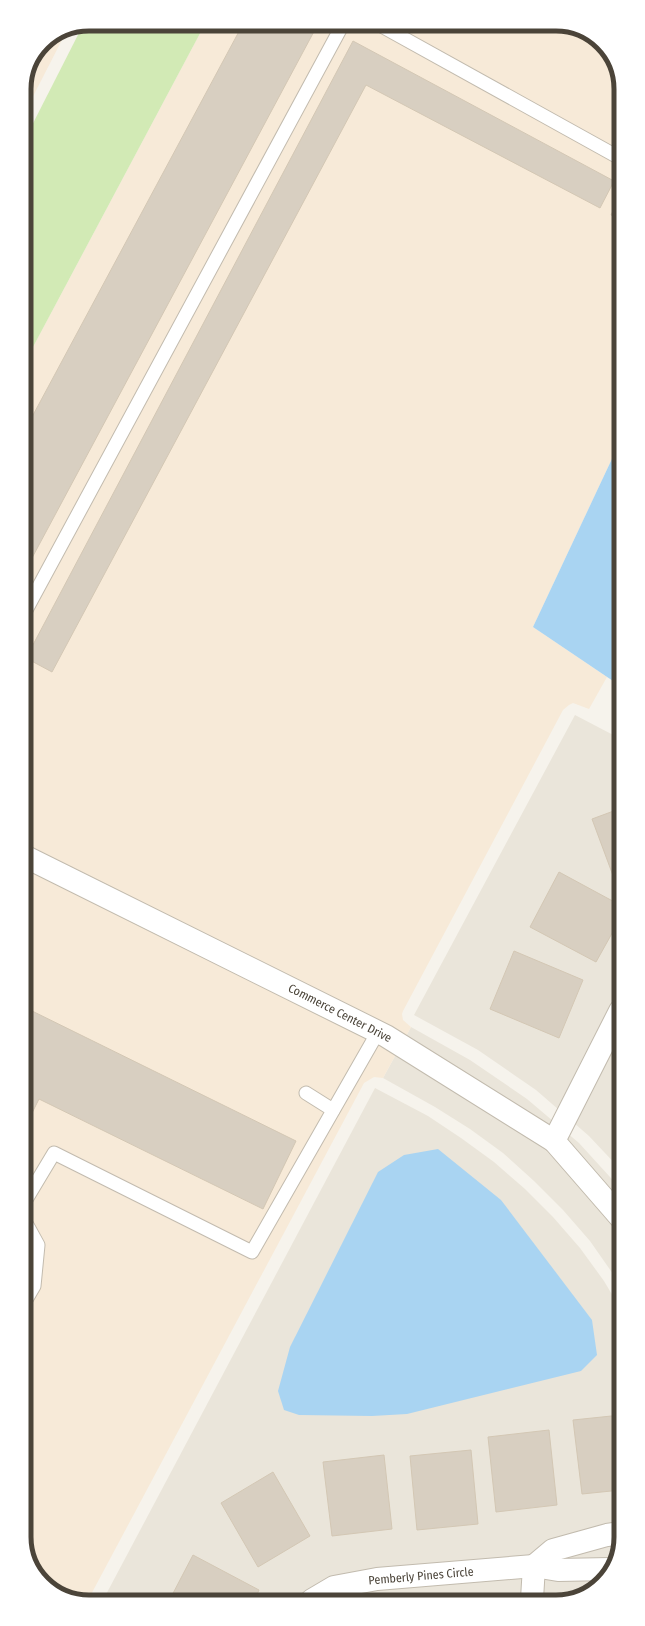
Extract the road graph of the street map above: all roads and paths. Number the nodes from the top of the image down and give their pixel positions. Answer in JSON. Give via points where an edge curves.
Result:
{"nodes":[{"id":1,"x":339,"y":31,"type":"edge"},
{"id":2,"x":391,"y":31,"type":"edge"},
{"id":3,"x":614,"y":155,"type":"edge"},
{"id":4,"x":31,"y":601,"type":"edge"},
{"id":5,"x":31,"y":858,"type":"edge"},
{"id":6,"x":614,"y":1023,"type":"edge"},
{"id":7,"x":378,"y":1032,"type":"junction"},
{"id":8,"x":306,"y":1093,"type":"dead end"},
{"id":9,"x":333,"y":1110,"type":"junction"},
{"id":10,"x":554,"y":1141,"type":"junction"},
{"id":11,"x":31,"y":1191,"type":"edge"},
{"id":12,"x":614,"y":1210,"type":"edge"},
{"id":13,"x":31,"y":1232,"type":"edge"},
{"id":14,"x":31,"y":1291,"type":"edge"},
{"id":15,"x":614,"y":1534,"type":"edge"},
{"id":16,"x":534,"y":1566,"type":"junction"},
{"id":17,"x":604,"y":1569,"type":"edge"},
{"id":18,"x":320,"y":1595,"type":"edge"},
{"id":19,"x":532,"y":1595,"type":"edge"}],
"edges":[{"from":1,"to":4,"type":"lane"},
{"from":2,"to":3,"type":"lane"},
{"from":5,"to":7,"type":"street","name":"Commerce Center Drive"},
{"from":6,"to":10,"type":"street"},
{"from":7,"to":9,"type":"lane"},
{"from":7,"to":10,"type":"street","name":"Commerce Center Drive"},
{"from":8,"to":9,"type":"lane"},
{"from":9,"to":11,"type":"lane","via":[[252,1252],[54,1153]]},
{"from":10,"to":12,"type":"street","name":"Commerce Center Drive"},
{"from":13,"to":14,"type":"lane","via":[[38,1244],[34,1286]]},
{"from":15,"to":16,"type":"street","via":[[553,1550]]},
{"from":16,"to":17,"type":"street","name":"Pemberly Pines Circle","via":[[558,1570]]},
{"from":16,"to":18,"type":"street","name":"Pemberly Pines Circle","via":[[377,1579],[334,1587]]},
{"from":16,"to":19,"type":"street"}]}
